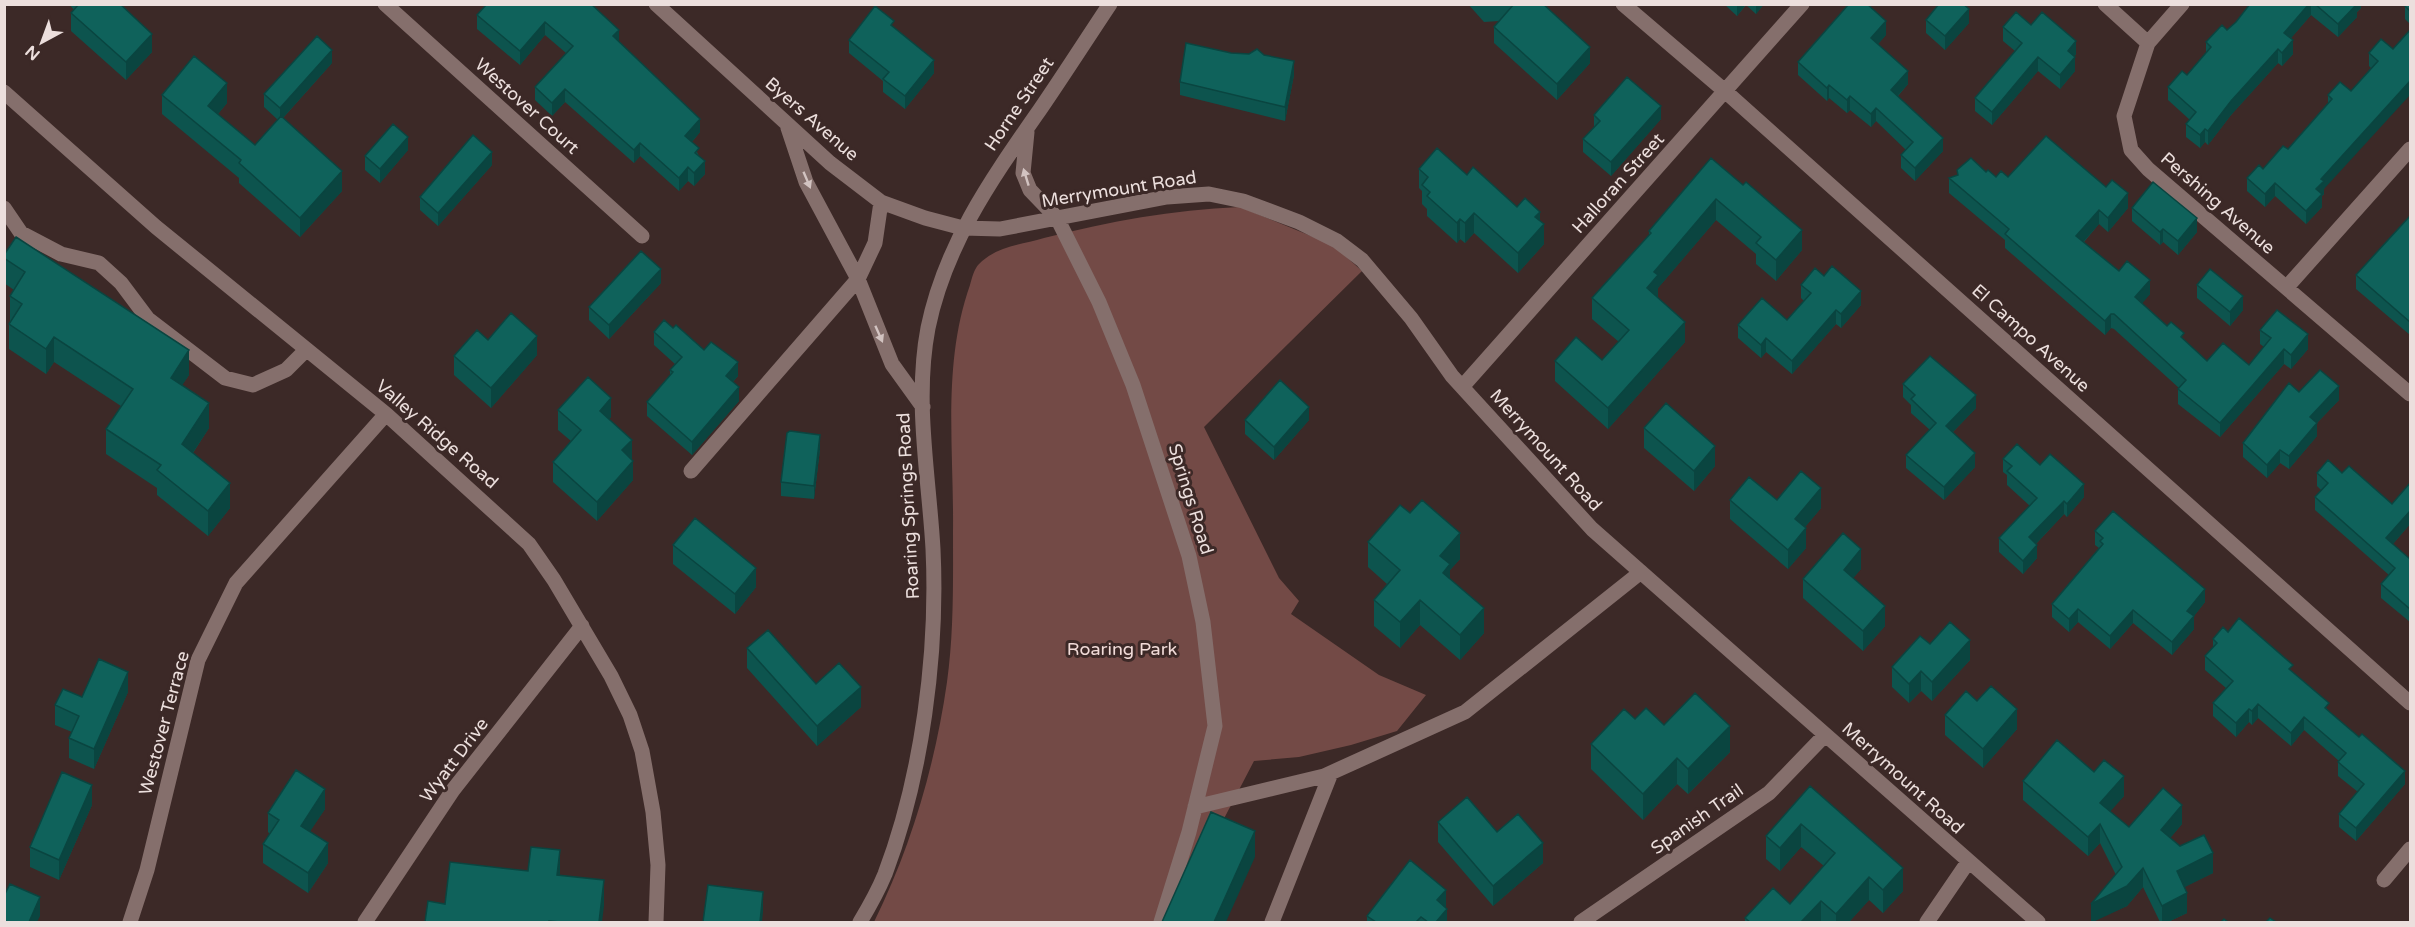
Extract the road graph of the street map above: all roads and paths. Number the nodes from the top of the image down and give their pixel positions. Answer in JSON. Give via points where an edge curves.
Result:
{"nodes":[{"id":1,"x":385,"y":4,"type":"edge"},
{"id":2,"x":656,"y":4,"type":"edge"},
{"id":3,"x":1110,"y":4,"type":"edge"},
{"id":4,"x":1623,"y":4,"type":"edge"},
{"id":5,"x":1802,"y":4,"type":"edge"},
{"id":6,"x":2105,"y":4,"type":"edge"},
{"id":7,"x":2182,"y":4,"type":"edge"},
{"id":8,"x":2148,"y":43,"type":"junction"},
{"id":9,"x":4,"y":92,"type":"edge"},
{"id":10,"x":1726,"y":92,"type":"junction"},
{"id":11,"x":787,"y":125,"type":"junction"},
{"id":12,"x":1028,"y":126,"type":"junction"},
{"id":13,"x":2410,"y":149,"type":"edge"},
{"id":14,"x":881,"y":202,"type":"junction"},
{"id":15,"x":4,"y":208,"type":"edge"},
{"id":16,"x":1057,"y":218,"type":"junction"},
{"id":17,"x":963,"y":228,"type":"junction"},
{"id":18,"x":642,"y":236,"type":"dead end"},
{"id":19,"x":858,"y":279,"type":"junction"},
{"id":20,"x":2287,"y":288,"type":"junction"},
{"id":21,"x":306,"y":350,"type":"junction"},
{"id":22,"x":1462,"y":387,"type":"junction"},
{"id":23,"x":2410,"y":394,"type":"edge"},
{"id":24,"x":923,"y":407,"type":"junction"},
{"id":25,"x":386,"y":414,"type":"junction"},
{"id":26,"x":691,"y":471,"type":"dead end"},
{"id":27,"x":1641,"y":572,"type":"junction"},
{"id":28,"x":582,"y":626,"type":"junction"},
{"id":29,"x":2410,"y":703,"type":"edge"},
{"id":30,"x":1825,"y":735,"type":"junction"},
{"id":31,"x":1331,"y":773,"type":"junction"},
{"id":32,"x":1195,"y":807,"type":"junction"},
{"id":33,"x":2410,"y":849,"type":"edge"},
{"id":34,"x":1968,"y":862,"type":"junction"},
{"id":35,"x":2384,"y":880,"type":"dead end"},
{"id":36,"x":130,"y":922,"type":"edge"},
{"id":37,"x":365,"y":922,"type":"edge"},
{"id":38,"x":656,"y":922,"type":"edge"},
{"id":39,"x":861,"y":922,"type":"edge"},
{"id":40,"x":1161,"y":922,"type":"edge"},
{"id":41,"x":1272,"y":922,"type":"edge"},
{"id":42,"x":1581,"y":922,"type":"edge"},
{"id":43,"x":1927,"y":922,"type":"edge"},
{"id":44,"x":2038,"y":922,"type":"edge"}],
"edges":[{"from":1,"to":18,"type":"street","name":"Westover Court"},
{"from":2,"to":11,"type":"street","name":"Byers Avenue"},
{"from":3,"to":12,"type":"street","name":"Horne Street"},
{"from":4,"to":10,"type":"street","name":"El Campo Avenue"},
{"from":5,"to":10,"type":"street","name":"Halloran Street"},
{"from":6,"to":8,"type":"street"},
{"from":7,"to":8,"type":"street"},
{"from":8,"to":20,"type":"street","name":"Pershing Avenue","via":[[2124,116],[2131,150]]},
{"from":9,"to":21,"type":"street","name":"Valley Ridge Road","via":[[156,227]]},
{"from":10,"to":22,"type":"street","name":"Halloran Street"},
{"from":10,"to":29,"type":"street","name":"El Campo Avenue"},
{"from":11,"to":14,"type":"street","name":"Byers Avenue"},
{"from":11,"to":19,"type":"street","one_way":true,"via":[[806,182]]},
{"from":16,"to":12,"type":"street","name":"Springs Road","one_way":true,"via":[[1030,190],[1023,173]]},
{"from":12,"to":17,"type":"street","name":"Horne Street","via":[[990,180]]},
{"from":13,"to":20,"type":"street"},
{"from":14,"to":17,"type":"street","name":"Byers Avenue"},
{"from":14,"to":19,"type":"street","via":[[875,243]]},
{"from":15,"to":21,"type":"street","via":[[21,233],[61,254],[99,263],[121,283],[148,319],[225,378],[253,384],[286,370]]},
{"from":16,"to":17,"type":"street","name":"Merrymount Road","via":[[1000,229]]},
{"from":16,"to":22,"type":"street","name":"Merrymount Road","via":[[1167,197],[1209,194],[1243,201],[1299,222],[1337,241],[1362,260]]},
{"from":16,"to":32,"type":"street","name":"Springs Road","via":[[1099,302],[1133,385],[1189,555],[1203,622],[1215,726]]},
{"from":17,"to":24,"type":"street","name":"Roaring Springs Road","via":[[939,284],[928,331]]},
{"from":19,"to":24,"type":"street","one_way":true,"via":[[892,364]]},
{"from":19,"to":26,"type":"street"},
{"from":20,"to":23,"type":"street","name":"Pershing Avenue"},
{"from":21,"to":25,"type":"street","name":"Valley Ridge Road"},
{"from":22,"to":27,"type":"street","name":"Merrymount Road","via":[[1592,529]]},
{"from":24,"to":39,"type":"street","name":"Roaring Springs Road","via":[[933,552],[928,689],[903,814],[885,875]]},
{"from":25,"to":28,"type":"street","name":"Valley Ridge Road","via":[[529,543]]},
{"from":25,"to":36,"type":"street","name":"Westover Terrace","via":[[236,583],[198,660],[147,870]]},
{"from":27,"to":30,"type":"street","name":"Merrymount Road"},
{"from":27,"to":31,"type":"street","via":[[1465,712]]},
{"from":28,"to":37,"type":"street","name":"Wyatt Drive","via":[[453,790]]},
{"from":28,"to":38,"type":"street","name":"Valley Ridge Road","via":[[630,714],[642,750],[658,865]]},
{"from":30,"to":34,"type":"street","name":"Merrymount Road"},
{"from":30,"to":42,"type":"street","name":"Spanish Trail","via":[[1769,793]]},
{"from":31,"to":32,"type":"street"},
{"from":31,"to":41,"type":"street"},
{"from":32,"to":40,"type":"street","name":"Springs Road"},
{"from":33,"to":35,"type":"street"},
{"from":34,"to":43,"type":"street"},
{"from":34,"to":44,"type":"street","name":"Merrymount Road"}]}
